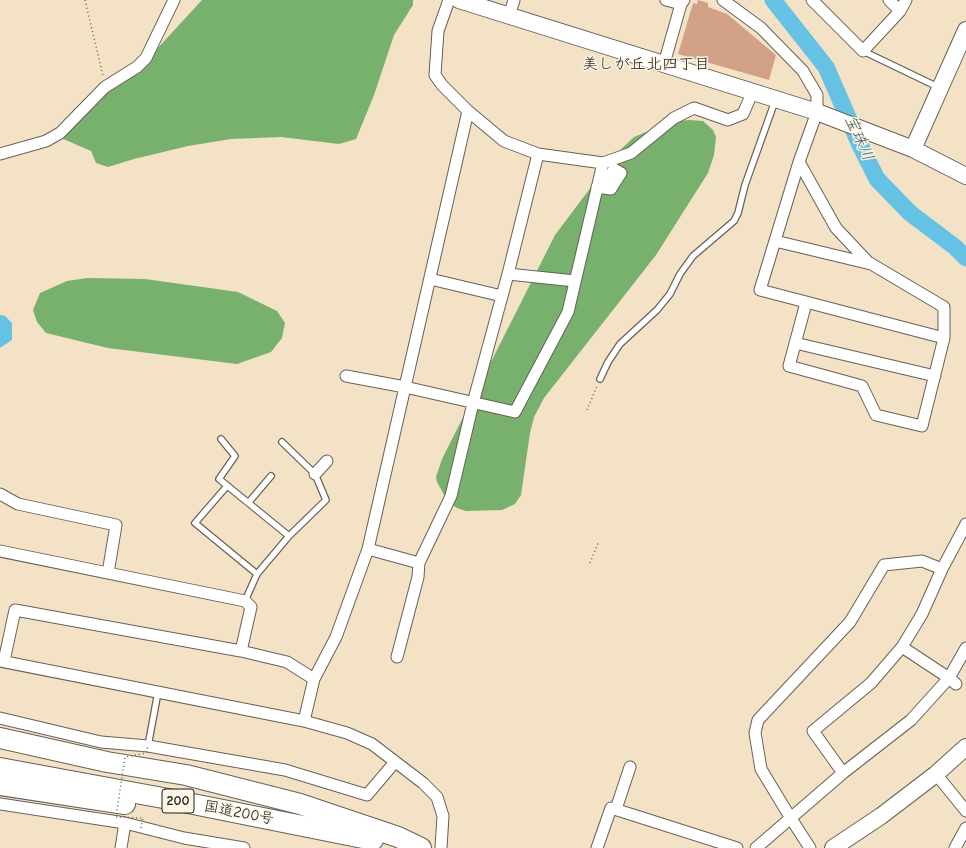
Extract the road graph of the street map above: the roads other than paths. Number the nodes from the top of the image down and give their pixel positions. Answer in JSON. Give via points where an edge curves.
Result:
{"nodes":[{"id":1,"x":174,"y":0,"type":"edge"},
{"id":2,"x":449,"y":0,"type":"edge"},
{"id":3,"x":459,"y":0,"type":"edge"},
{"id":4,"x":514,"y":0,"type":"edge"},
{"id":5,"x":666,"y":0,"type":"edge"},
{"id":6,"x":723,"y":0,"type":"edge"},
{"id":7,"x":812,"y":0,"type":"edge"},
{"id":8,"x":889,"y":0,"type":"edge"},
{"id":9,"x":906,"y":0,"type":"edge"},
{"id":10,"x":682,"y":2,"type":"edge"},
{"id":11,"x":900,"y":11,"type":"junction"},
{"id":12,"x":508,"y":16,"type":"junction"},
{"id":13,"x":966,"y":30,"type":"edge"},
{"id":14,"x":863,"y":51,"type":"junction"},
{"id":15,"x":664,"y":64,"type":"junction"},
{"id":16,"x":940,"y":88,"type":"junction"},
{"id":17,"x":753,"y":92,"type":"junction"},
{"id":18,"x":776,"y":99,"type":"junction"},
{"id":19,"x":468,"y":112,"type":"junction"},
{"id":20,"x":821,"y":114,"type":"junction"},
{"id":21,"x":913,"y":149,"type":"junction"},
{"id":22,"x":0,"y":154,"type":"edge"},
{"id":23,"x":538,"y":154,"type":"junction"},
{"id":24,"x":603,"y":162,"type":"junction"},
{"id":25,"x":799,"y":162,"type":"junction"},
{"id":26,"x":966,"y":176,"type":"edge"},
{"id":27,"x":614,"y":184,"type":"dead end"},
{"id":28,"x":598,"y":186,"type":"junction"},
{"id":29,"x":775,"y":241,"type":"junction"},
{"id":30,"x":874,"y":265,"type":"junction"},
{"id":31,"x":508,"y":274,"type":"junction"},
{"id":32,"x":430,"y":279,"type":"junction"},
{"id":33,"x":575,"y":281,"type":"junction"},
{"id":34,"x":502,"y":296,"type":"junction"},
{"id":35,"x":806,"y":303,"type":"junction"},
{"id":36,"x":944,"y":338,"type":"junction"},
{"id":37,"x":795,"y":343,"type":"junction"},
{"id":38,"x":346,"y":376,"type":"dead end"},
{"id":39,"x":934,"y":376,"type":"junction"},
{"id":40,"x":600,"y":379,"type":"road end"},
{"id":41,"x":406,"y":387,"type":"junction"},
{"id":42,"x":473,"y":403,"type":"junction"},
{"id":43,"x":221,"y":439,"type":"dead end"},
{"id":44,"x":282,"y":442,"type":"dead end"},
{"id":45,"x":327,"y":461,"type":"dead end"},
{"id":46,"x":315,"y":474,"type":"junction"},
{"id":47,"x":271,"y":476,"type":"dead end"},
{"id":48,"x":227,"y":486,"type":"junction"},
{"id":49,"x":0,"y":494,"type":"edge"},
{"id":50,"x":248,"y":502,"type":"junction"},
{"id":51,"x":966,"y":524,"type":"edge"},
{"id":52,"x":289,"y":536,"type":"junction"},
{"id":53,"x":368,"y":549,"type":"junction"},
{"id":54,"x":0,"y":551,"type":"edge"},
{"id":55,"x":419,"y":563,"type":"junction"},
{"id":56,"x":942,"y":569,"type":"junction"},
{"id":57,"x":108,"y":573,"type":"junction"},
{"id":58,"x":257,"y":574,"type":"junction"},
{"id":59,"x":245,"y":601,"type":"junction"},
{"id":60,"x":902,"y":647,"type":"junction"},
{"id":61,"x":966,"y":648,"type":"edge"},
{"id":62,"x":241,"y":651,"type":"junction"},
{"id":63,"x":396,"y":657,"type":"dead end"},
{"id":64,"x":2,"y":661,"type":"edge"},
{"id":65,"x":314,"y":679,"type":"junction"},
{"id":66,"x":952,"y":681,"type":"junction"},
{"id":67,"x":158,"y":692,"type":"junction"},
{"id":68,"x":0,"y":718,"type":"edge"},
{"id":69,"x":304,"y":721,"type":"junction"},
{"id":70,"x":0,"y":738,"type":"edge"},
{"id":71,"x":148,"y":746,"type":"junction"},
{"id":72,"x":966,"y":747,"type":"edge"},
{"id":73,"x":395,"y":762,"type":"junction"},
{"id":74,"x":630,"y":767,"type":"dead end"},
{"id":75,"x":0,"y":768,"type":"edge"},
{"id":76,"x":843,"y":773,"type":"junction"},
{"id":77,"x":936,"y":774,"type":"junction"},
{"id":78,"x":0,"y":785,"type":"edge"},
{"id":79,"x":0,"y":804,"type":"edge"},
{"id":80,"x":616,"y":810,"type":"junction"},
{"id":81,"x":966,"y":811,"type":"edge"},
{"id":82,"x":790,"y":817,"type":"junction"},
{"id":83,"x":125,"y":823,"type":"junction"},
{"id":84,"x":966,"y":828,"type":"edge"},
{"id":85,"x":354,"y":836,"type":"junction"},
{"id":86,"x":183,"y":843,"type":"edge"},
{"id":87,"x":121,"y":848,"type":"edge"},
{"id":88,"x":244,"y":848,"type":"edge"},
{"id":89,"x":407,"y":848,"type":"edge"},
{"id":90,"x":420,"y":848,"type":"edge"},
{"id":91,"x":441,"y":848,"type":"edge"},
{"id":92,"x":597,"y":848,"type":"edge"},
{"id":93,"x":737,"y":848,"type":"edge"},
{"id":94,"x":756,"y":848,"type":"edge"},
{"id":95,"x":810,"y":848,"type":"edge"},
{"id":96,"x":833,"y":848,"type":"edge"},
{"id":97,"x":955,"y":848,"type":"edge"}],
"edges":[{"from":1,"to":22,"type":"street","via":[[146,58],[137,67],[105,87],[60,133],[46,141]]},
{"from":2,"to":19,"type":"street","via":[[438,31],[434,74]]},
{"from":3,"to":12,"type":"main road"},
{"from":4,"to":12,"type":"street"},
{"from":5,"to":10,"type":"street"},
{"from":6,"to":20,"type":"street","via":[[762,28],[803,71],[816,95]]},
{"from":7,"to":14,"type":"street"},
{"from":8,"to":11,"type":"street"},
{"from":9,"to":11,"type":"street"},
{"from":10,"to":15,"type":"street"},
{"from":11,"to":14,"type":"street"},
{"from":12,"to":15,"type":"main road"},
{"from":13,"to":16,"type":"main road"},
{"from":14,"to":16,"type":"lane"},
{"from":15,"to":17,"type":"main road"},
{"from":16,"to":21,"type":"main road"},
{"from":17,"to":18,"type":"main road"},
{"from":17,"to":24,"type":"street","via":[[743,114],[728,120],[694,108],[674,118],[631,153]]},
{"from":18,"to":20,"type":"main road"},
{"from":18,"to":40,"type":"lane","via":[[734,221],[694,256],[657,310],[620,344]]},
{"from":19,"to":23,"type":"street","via":[[504,141]]},
{"from":19,"to":32,"type":"street"},
{"from":20,"to":21,"type":"main road"},
{"from":20,"to":25,"type":"street"},
{"from":21,"to":26,"type":"main road"},
{"from":23,"to":24,"type":"street"},
{"from":23,"to":31,"type":"street"},
{"from":24,"to":28,"type":"street"},
{"from":25,"to":29,"type":"street"},
{"from":25,"to":30,"type":"street","via":[[836,228],[868,262]]},
{"from":27,"to":28,"type":"street","via":[[610,189]]},
{"from":28,"to":33,"type":"street"},
{"from":29,"to":30,"type":"street"},
{"from":29,"to":35,"type":"street","via":[[760,290]]},
{"from":30,"to":36,"type":"street","via":[[944,307]]},
{"from":31,"to":33,"type":"street"},
{"from":31,"to":34,"type":"street"},
{"from":32,"to":34,"type":"street"},
{"from":32,"to":41,"type":"street"},
{"from":33,"to":42,"type":"street","via":[[568,312],[515,412]]},
{"from":34,"to":42,"type":"street"},
{"from":35,"to":36,"type":"street"},
{"from":35,"to":37,"type":"street"},
{"from":36,"to":39,"type":"street"},
{"from":37,"to":39,"type":"street"},
{"from":37,"to":39,"type":"street","via":[[789,366],[862,386],[876,415],[922,426]]},
{"from":38,"to":41,"type":"street"},
{"from":41,"to":42,"type":"street"},
{"from":41,"to":53,"type":"street"},
{"from":42,"to":55,"type":"street","via":[[451,496]]},
{"from":43,"to":48,"type":"lane","via":[[235,456],[219,479]]},
{"from":44,"to":46,"type":"lane"},
{"from":45,"to":46,"type":"street"},
{"from":46,"to":52,"type":"lane","via":[[326,500]]},
{"from":47,"to":50,"type":"lane"},
{"from":48,"to":50,"type":"lane"},
{"from":48,"to":58,"type":"lane","via":[[195,523]]},
{"from":49,"to":57,"type":"street","via":[[18,504],[116,525]]},
{"from":50,"to":52,"type":"lane"},
{"from":51,"to":56,"type":"street"},
{"from":52,"to":58,"type":"lane"},
{"from":53,"to":55,"type":"street"},
{"from":53,"to":65,"type":"street","via":[[336,637]]},
{"from":54,"to":57,"type":"street"},
{"from":55,"to":63,"type":"street","via":[[418,577]]},
{"from":56,"to":60,"type":"street","via":[[922,614]]},
{"from":56,"to":82,"type":"street","via":[[922,561],[884,565],[850,622],[758,720],[756,733],[761,769]]},
{"from":57,"to":59,"type":"street"},
{"from":58,"to":59,"type":"lane"},
{"from":59,"to":62,"type":"street","via":[[251,607]]},
{"from":60,"to":66,"type":"street"},
{"from":60,"to":76,"type":"street","via":[[871,683],[813,731]]},
{"from":61,"to":66,"type":"street"},
{"from":62,"to":64,"type":"street","via":[[15,610]]},
{"from":62,"to":65,"type":"street","via":[[287,662]]},
{"from":64,"to":67,"type":"street"},
{"from":65,"to":69,"type":"street"},
{"from":66,"to":76,"type":"street","via":[[911,720]]},
{"from":67,"to":69,"type":"street"},
{"from":67,"to":71,"type":"lane"},
{"from":68,"to":71,"type":"street","via":[[101,742]]},
{"from":69,"to":73,"type":"street","via":[[347,733],[372,744]]},
{"from":70,"to":90,"type":"highway","via":[[107,762],[186,775],[292,802],[398,836]]},
{"from":71,"to":73,"type":"street","via":[[285,770],[368,795]]},
{"from":72,"to":77,"type":"main road"},
{"from":73,"to":91,"type":"street","via":[[437,797],[443,816]]},
{"from":74,"to":80,"type":"street"},
{"from":75,"to":85,"type":"highway","name":"国道200号","number":"200"},
{"from":76,"to":82,"type":"street"},
{"from":77,"to":81,"type":"street"},
{"from":77,"to":96,"type":"main road","via":[[882,816]]},
{"from":78,"to":85,"type":"highway"},
{"from":79,"to":83,"type":"street"},
{"from":80,"to":92,"type":"street","via":[[611,808]]},
{"from":80,"to":93,"type":"street"},
{"from":82,"to":94,"type":"street"},
{"from":82,"to":95,"type":"street"},
{"from":83,"to":86,"type":"street"},
{"from":83,"to":87,"type":"street"},
{"from":84,"to":97,"type":"street"},
{"from":85,"to":89,"type":"highway","name":"国道200号","number":"200"},
{"from":86,"to":88,"type":"street"}]}
